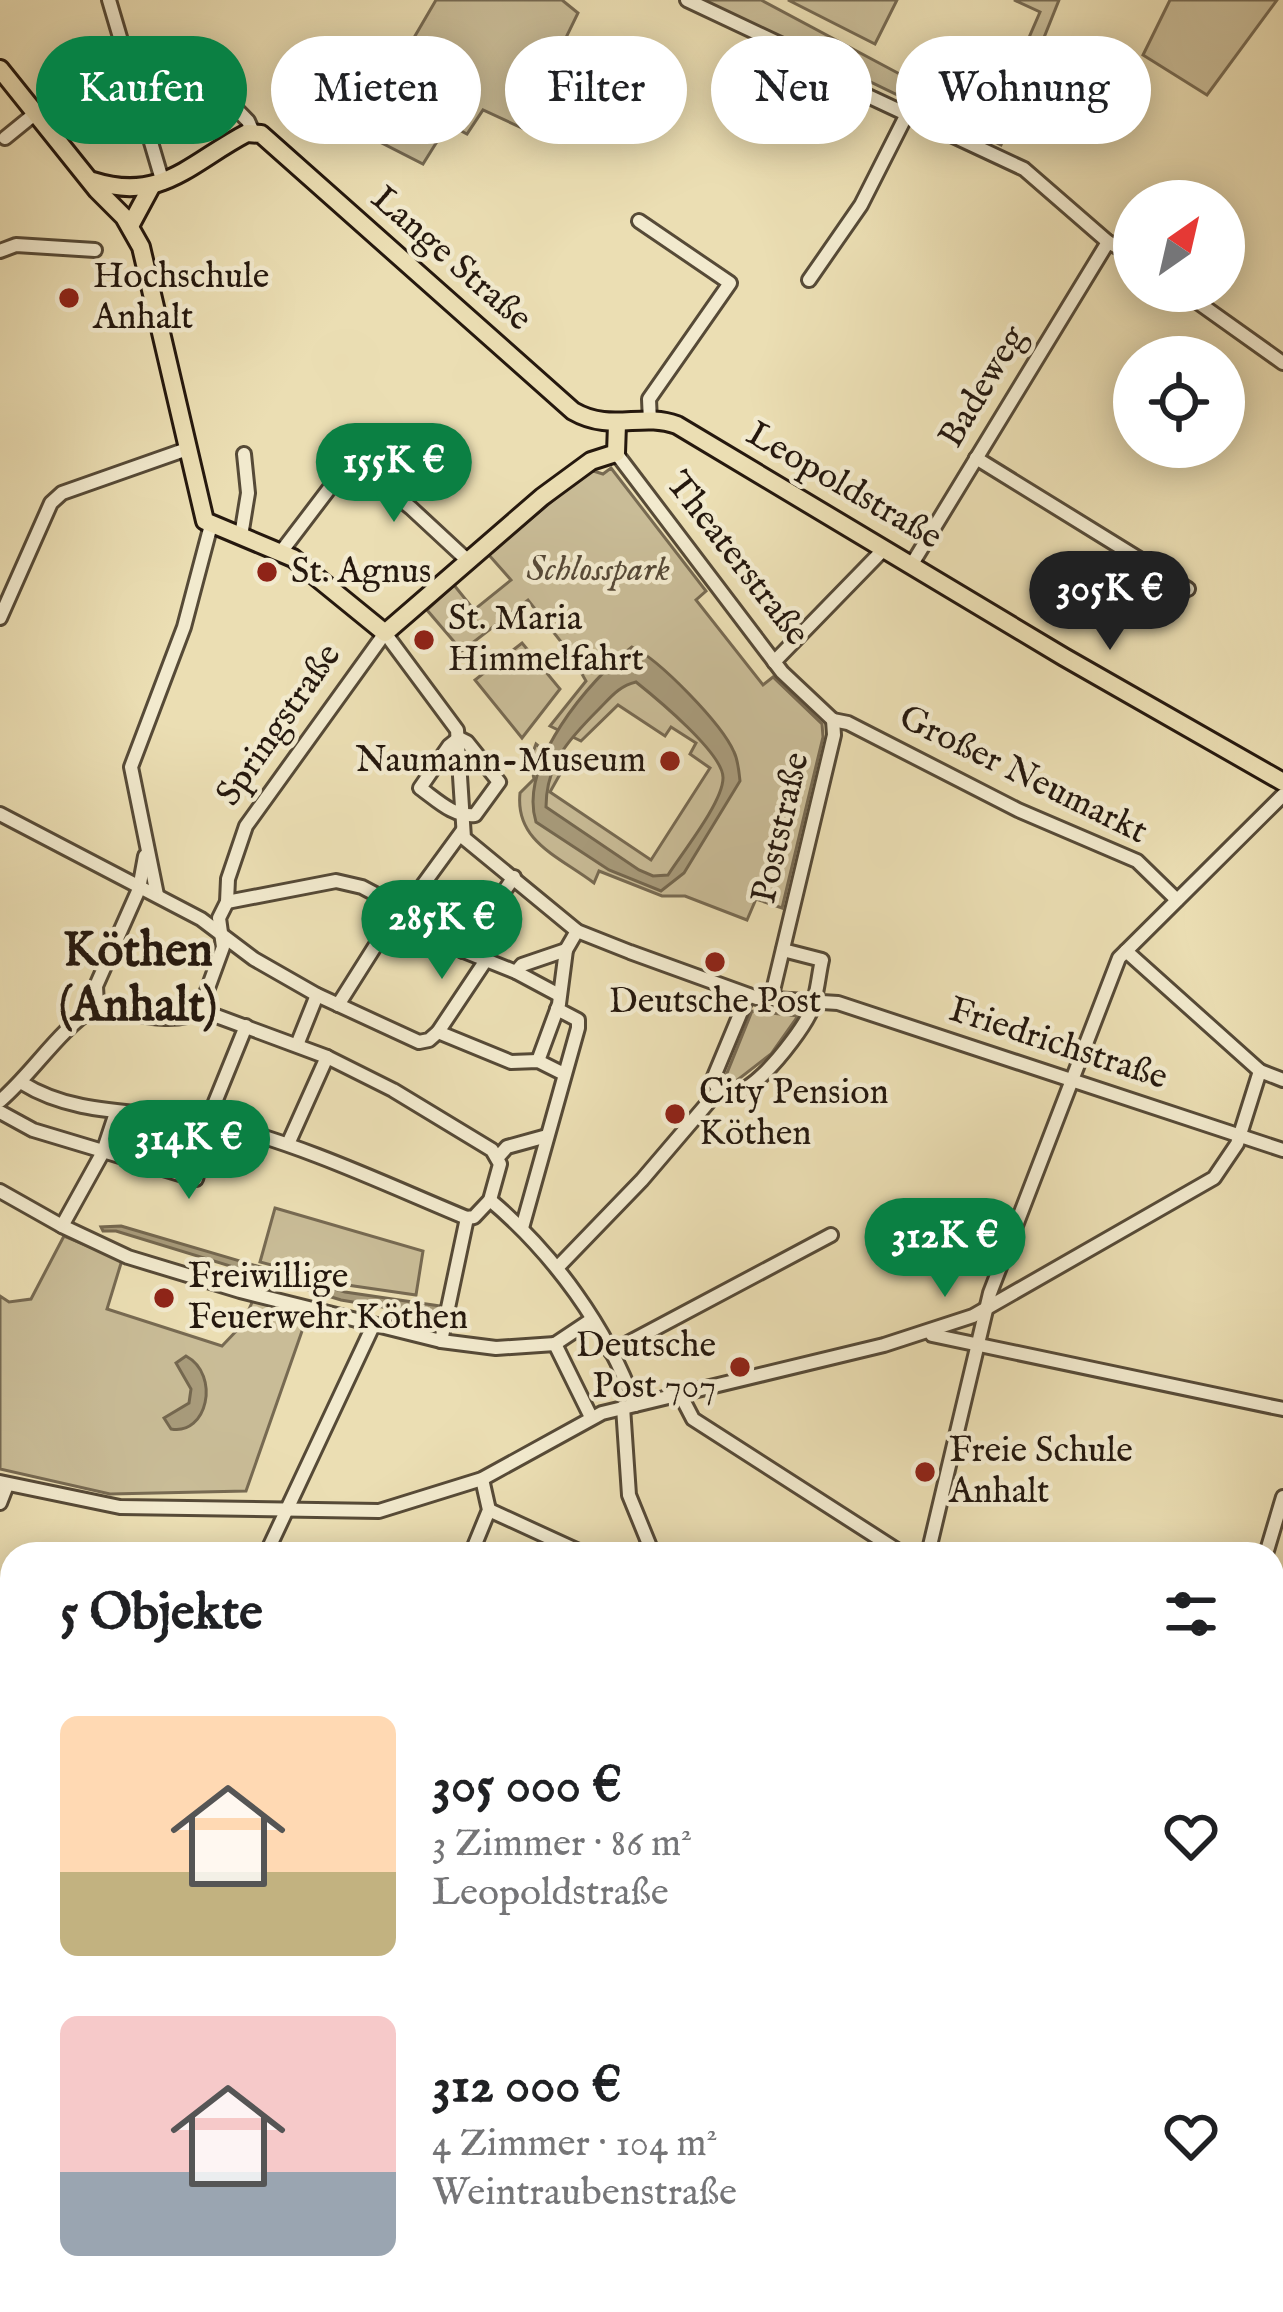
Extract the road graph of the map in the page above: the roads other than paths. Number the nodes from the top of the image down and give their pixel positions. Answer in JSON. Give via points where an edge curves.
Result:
{"nodes":[{"id":1,"x":110,"y":0,"type":"edge"},
{"id":2,"x":687,"y":0,"type":"edge"},
{"id":3,"x":0,"y":69,"type":"edge"},
{"id":4,"x":896,"y":109,"type":"edge"},
{"id":5,"x":36,"y":111,"type":"edge"},
{"id":6,"x":36,"y":113,"type":"edge"},
{"id":7,"x":247,"y":120,"type":"edge"},
{"id":8,"x":253,"y":132,"type":"junction"},
{"id":9,"x":896,"y":136,"type":"edge"},
{"id":10,"x":5,"y":138,"type":"dead end"},
{"id":11,"x":63,"y":144,"type":"edge"},
{"id":12,"x":971,"y":144,"type":"edge"},
{"id":13,"x":93,"y":181,"type":"junction"},
{"id":14,"x":157,"y":185,"type":"junction"},
{"id":15,"x":639,"y":221,"type":"dead end"},
{"id":16,"x":130,"y":226,"type":"junction"},
{"id":17,"x":1108,"y":242,"type":"junction"},
{"id":18,"x":1113,"y":245,"type":"edge"},
{"id":19,"x":95,"y":250,"type":"dead end"},
{"id":20,"x":0,"y":251,"type":"edge"},
{"id":21,"x":809,"y":280,"type":"dead end"},
{"id":22,"x":1211,"y":312,"type":"edge"},
{"id":23,"x":1283,"y":363,"type":"edge"},
{"id":24,"x":650,"y":422,"type":"junction"},
{"id":25,"x":614,"y":424,"type":"junction"},
{"id":26,"x":187,"y":449,"type":"junction"},
{"id":27,"x":616,"y":453,"type":"junction"},
{"id":28,"x":244,"y":454,"type":"dead end"},
{"id":29,"x":976,"y":458,"type":"junction"},
{"id":30,"x":211,"y":525,"type":"junction"},
{"id":31,"x":241,"y":536,"type":"junction"},
{"id":32,"x":885,"y":548,"type":"junction"},
{"id":33,"x":281,"y":551,"type":"junction"},
{"id":34,"x":466,"y":559,"type":"junction"},
{"id":35,"x":912,"y":564,"type":"junction"},
{"id":36,"x":1188,"y":589,"type":"dead end"},
{"id":37,"x":0,"y":618,"type":"edge"},
{"id":38,"x":385,"y":633,"type":"junction"},
{"id":39,"x":773,"y":662,"type":"junction"},
{"id":40,"x":833,"y":720,"type":"junction"},
{"id":41,"x":459,"y":738,"type":"junction"},
{"id":42,"x":1283,"y":782,"type":"edge"},
{"id":43,"x":1283,"y":795,"type":"edge"},
{"id":44,"x":0,"y":814,"type":"edge"},
{"id":45,"x":462,"y":822,"type":"junction"},
{"id":46,"x":146,"y":851,"type":"junction"},
{"id":47,"x":514,"y":877,"type":"junction"},
{"id":48,"x":139,"y":889,"type":"junction"},
{"id":49,"x":158,"y":895,"type":"junction"},
{"id":50,"x":1177,"y":899,"type":"junction"},
{"id":51,"x":227,"y":902,"type":"junction"},
{"id":52,"x":401,"y":910,"type":"junction"},
{"id":53,"x":578,"y":931,"type":"junction"},
{"id":54,"x":221,"y":934,"type":"junction"},
{"id":55,"x":566,"y":950,"type":"junction"},
{"id":56,"x":783,"y":950,"type":"junction"},
{"id":57,"x":1126,"y":951,"type":"junction"},
{"id":58,"x":464,"y":952,"type":"junction"},
{"id":59,"x":485,"y":960,"type":"junction"},
{"id":60,"x":516,"y":972,"type":"junction"},
{"id":61,"x":317,"y":995,"type":"junction"},
{"id":62,"x":748,"y":995,"type":"junction"},
{"id":63,"x":771,"y":999,"type":"junction"},
{"id":64,"x":813,"y":1000,"type":"junction"},
{"id":65,"x":558,"y":1002,"type":"junction"},
{"id":66,"x":338,"y":1005,"type":"junction"},
{"id":67,"x":97,"y":1006,"type":"junction"},
{"id":68,"x":200,"y":1010,"type":"junction"},
{"id":69,"x":246,"y":1026,"type":"junction"},
{"id":70,"x":438,"y":1032,"type":"junction"},
{"id":71,"x":297,"y":1045,"type":"junction"},
{"id":72,"x":327,"y":1057,"type":"junction"},
{"id":73,"x":538,"y":1061,"type":"junction"},
{"id":74,"x":1260,"y":1072,"type":"junction"},
{"id":75,"x":565,"y":1074,"type":"junction"},
{"id":76,"x":1071,"y":1080,"type":"junction"},
{"id":77,"x":1283,"y":1080,"type":"edge"},
{"id":78,"x":22,"y":1083,"type":"junction"},
{"id":79,"x":718,"y":1091,"type":"junction"},
{"id":80,"x":0,"y":1101,"type":"edge"},
{"id":81,"x":0,"y":1112,"type":"edge"},
{"id":82,"x":116,"y":1113,"type":"junction"},
{"id":83,"x":209,"y":1122,"type":"junction"},
{"id":84,"x":547,"y":1136,"type":"junction"},
{"id":85,"x":1240,"y":1136,"type":"junction"},
{"id":86,"x":288,"y":1144,"type":"junction"},
{"id":87,"x":1283,"y":1150,"type":"edge"},
{"id":88,"x":103,"y":1152,"type":"junction"},
{"id":89,"x":499,"y":1154,"type":"junction"},
{"id":90,"x":0,"y":1191,"type":"edge"},
{"id":91,"x":490,"y":1201,"type":"junction"},
{"id":92,"x":467,"y":1218,"type":"junction"},
{"id":93,"x":62,"y":1226,"type":"junction"},
{"id":94,"x":522,"y":1228,"type":"junction"},
{"id":95,"x":830,"y":1235,"type":"dead end"},
{"id":96,"x":557,"y":1268,"type":"junction"},
{"id":97,"x":987,"y":1310,"type":"junction"},
{"id":98,"x":591,"y":1320,"type":"junction"},
{"id":99,"x":373,"y":1326,"type":"junction"},
{"id":100,"x":919,"y":1335,"type":"junction"},
{"id":101,"x":440,"y":1341,"type":"junction"},
{"id":102,"x":979,"y":1343,"type":"junction"},
{"id":103,"x":555,"y":1344,"type":"junction"},
{"id":104,"x":611,"y":1352,"type":"junction"},
{"id":105,"x":680,"y":1394,"type":"junction"},
{"id":106,"x":629,"y":1406,"type":"junction"},
{"id":107,"x":1283,"y":1409,"type":"edge"},
{"id":108,"x":591,"y":1417,"type":"junction"},
{"id":109,"x":482,"y":1478,"type":"junction"},
{"id":110,"x":4,"y":1483,"type":"edge"},
{"id":111,"x":1283,"y":1497,"type":"edge"},
{"id":112,"x":0,"y":1503,"type":"edge"},
{"id":113,"x":286,"y":1507,"type":"junction"},
{"id":114,"x":489,"y":1510,"type":"junction"},
{"id":115,"x":271,"y":1542,"type":"edge"},
{"id":116,"x":476,"y":1542,"type":"edge"},
{"id":117,"x":559,"y":1542,"type":"edge"},
{"id":118,"x":648,"y":1542,"type":"edge"},
{"id":119,"x":885,"y":1542,"type":"edge"},
{"id":120,"x":931,"y":1542,"type":"edge"},
{"id":121,"x":1270,"y":1542,"type":"edge"}],
"edges":[{"from":1,"to":14,"type":"street"},
{"from":2,"to":4,"type":"street"},
{"from":3,"to":5,"type":"main road"},
{"from":6,"to":10,"type":"street"},
{"from":7,"to":8,"type":"street","name":"Lange Straße"},
{"from":8,"to":14,"type":"main road"},
{"from":8,"to":25,"type":"main road","name":"Lange Straße","via":[[563,403]]},
{"from":9,"to":21,"type":"street"},
{"from":11,"to":13,"type":"main road"},
{"from":12,"to":17,"type":"street","via":[[1024,169]]},
{"from":13,"to":14,"type":"main road"},
{"from":13,"to":16,"type":"main road"},
{"from":14,"to":16,"type":"main road"},
{"from":15,"to":24,"type":"street","via":[[730,283],[650,400]]},
{"from":16,"to":26,"type":"main road","via":[[152,280]]},
{"from":17,"to":18,"type":"street"},
{"from":17,"to":29,"type":"street","name":"Badeweg"},
{"from":19,"to":20,"type":"street"},
{"from":22,"to":23,"type":"street"},
{"from":24,"to":25,"type":"main road","name":"Leopoldstraße"},
{"from":24,"to":32,"type":"main road","name":"Leopoldstraße","via":[[677,425]]},
{"from":25,"to":27,"type":"main road"},
{"from":26,"to":30,"type":"main road"},
{"from":26,"to":37,"type":"street","via":[[51,502]]},
{"from":27,"to":34,"type":"main road","name":"Springstraße","via":[[582,466]]},
{"from":27,"to":39,"type":"street","name":"Theaterstraße"},
{"from":28,"to":31,"type":"street"},
{"from":29,"to":35,"type":"street","name":"Badeweg"},
{"from":29,"to":36,"type":"street"},
{"from":30,"to":31,"type":"main road"},
{"from":30,"to":46,"type":"street","via":[[184,627],[131,767]]},
{"from":31,"to":33,"type":"main road"},
{"from":32,"to":35,"type":"main road","name":"Leopoldstraße"},
{"from":32,"to":39,"type":"street"},
{"from":33,"to":34,"type":"street","via":[[351,460]]},
{"from":33,"to":38,"type":"main road"},
{"from":34,"to":38,"type":"main road","name":"Springstraße"},
{"from":35,"to":42,"type":"main road","name":"Leopoldstraße"},
{"from":38,"to":41,"type":"street"},
{"from":38,"to":51,"type":"street","name":"Springstraße","via":[[251,815]]},
{"from":39,"to":40,"type":"street","name":"Theaterstraße"},
{"from":40,"to":50,"type":"street","name":"Großer Neumarkt","via":[[1137,861]]},
{"from":40,"to":56,"type":"street","name":"Poststraße"},
{"from":41,"to":45,"type":"street"},
{"from":41,"to":45,"type":"street","via":[[499,782]]},
{"from":41,"to":45,"type":"street","name":"Friedrichstraße","via":[[420,788]]},
{"from":43,"to":50,"type":"street"},
{"from":44,"to":48,"type":"street"},
{"from":45,"to":47,"type":"street","name":"Friedrichstraße","via":[[468,842]]},
{"from":45,"to":52,"type":"street"},
{"from":46,"to":48,"type":"street"},
{"from":46,"to":49,"type":"street"},
{"from":47,"to":53,"type":"street","name":"Friedrichstraße"},
{"from":47,"to":58,"type":"street"},
{"from":48,"to":49,"type":"street"},
{"from":48,"to":67,"type":"street","via":[[96,986]]},
{"from":49,"to":54,"type":"street"},
{"from":50,"to":57,"type":"street"},
{"from":51,"to":52,"type":"street","via":[[336,881],[371,890]]},
{"from":51,"to":54,"type":"street","name":"Springstraße"},
{"from":52,"to":58,"type":"street"},
{"from":52,"to":66,"type":"street"},
{"from":53,"to":55,"type":"street"},
{"from":53,"to":62,"type":"street","name":"Friedrichstraße"},
{"from":54,"to":61,"type":"street"},
{"from":54,"to":68,"type":"street","name":"Springstraße"},
{"from":55,"to":60,"type":"street"},
{"from":55,"to":65,"type":"street"},
{"from":56,"to":63,"type":"street","name":"Poststraße"},
{"from":56,"to":64,"type":"street","name":"Poststraße","via":[[822,960]]},
{"from":57,"to":74,"type":"street"},
{"from":57,"to":76,"type":"street"},
{"from":58,"to":59,"type":"street"},
{"from":59,"to":60,"type":"street"},
{"from":59,"to":70,"type":"street"},
{"from":60,"to":65,"type":"street"},
{"from":61,"to":66,"type":"street"},
{"from":61,"to":71,"type":"street"},
{"from":62,"to":63,"type":"street","name":"Friedrichstraße"},
{"from":62,"to":79,"type":"street","via":[[715,1072]]},
{"from":63,"to":64,"type":"street","name":"Friedrichstraße"},
{"from":64,"to":76,"type":"street","name":"Friedrichstraße"},
{"from":64,"to":79,"type":"street","via":[[790,1043],[740,1094]]},
{"from":65,"to":73,"type":"street"},
{"from":65,"to":75,"type":"street","via":[[579,1023]]},
{"from":66,"to":70,"type":"street","via":[[418,1042]]},
{"from":67,"to":68,"type":"street","via":[[169,1018]]},
{"from":67,"to":78,"type":"street"},
{"from":68,"to":69,"type":"street"},
{"from":69,"to":71,"type":"street"},
{"from":69,"to":83,"type":"street"},
{"from":70,"to":73,"type":"street","via":[[512,1062]]},
{"from":71,"to":72,"type":"street"},
{"from":72,"to":86,"type":"street"},
{"from":72,"to":89,"type":"street"},
{"from":73,"to":75,"type":"street"},
{"from":74,"to":77,"type":"street"},
{"from":74,"to":85,"type":"street"},
{"from":75,"to":84,"type":"street"},
{"from":76,"to":85,"type":"street","name":"Friedrichstraße"},
{"from":76,"to":97,"type":"street"},
{"from":78,"to":80,"type":"street"},
{"from":78,"to":82,"type":"street"},
{"from":79,"to":96,"type":"street"},
{"from":81,"to":88,"type":"street"},
{"from":82,"to":83,"type":"street"},
{"from":82,"to":88,"type":"street"},
{"from":83,"to":86,"type":"street"},
{"from":83,"to":88,"type":"street","via":[[196,1179]]},
{"from":84,"to":89,"type":"street"},
{"from":84,"to":94,"type":"street"},
{"from":85,"to":87,"type":"street","name":"Friedrichstraße"},
{"from":85,"to":97,"type":"street","via":[[1208,1183]]},
{"from":86,"to":92,"type":"street"},
{"from":88,"to":93,"type":"street"},
{"from":89,"to":91,"type":"street"},
{"from":90,"to":93,"type":"street"},
{"from":91,"to":92,"type":"street"},
{"from":91,"to":94,"type":"street"},
{"from":92,"to":101,"type":"street"},
{"from":93,"to":99,"type":"street","via":[[157,1267]]},
{"from":94,"to":96,"type":"street"},
{"from":95,"to":104,"type":"street"},
{"from":96,"to":98,"type":"street"},
{"from":97,"to":100,"type":"street"},
{"from":97,"to":102,"type":"street"},
{"from":98,"to":103,"type":"street"},
{"from":98,"to":104,"type":"street"},
{"from":99,"to":101,"type":"street"},
{"from":99,"to":113,"type":"street"},
{"from":100,"to":102,"type":"street"},
{"from":100,"to":105,"type":"street"},
{"from":101,"to":103,"type":"street"},
{"from":102,"to":107,"type":"street"},
{"from":102,"to":120,"type":"street"},
{"from":103,"to":108,"type":"street"},
{"from":104,"to":106,"type":"street"},
{"from":105,"to":106,"type":"street"},
{"from":105,"to":119,"type":"street","via":[[694,1418]]},
{"from":106,"to":108,"type":"street"},
{"from":106,"to":118,"type":"street","via":[[628,1496]]},
{"from":108,"to":109,"type":"street"},
{"from":109,"to":113,"type":"street","via":[[361,1514]]},
{"from":109,"to":114,"type":"street"},
{"from":110,"to":112,"type":"street"},
{"from":110,"to":113,"type":"street","via":[[119,1507]]},
{"from":111,"to":121,"type":"street"},
{"from":113,"to":115,"type":"street"},
{"from":114,"to":116,"type":"street"},
{"from":114,"to":117,"type":"street"}]}
